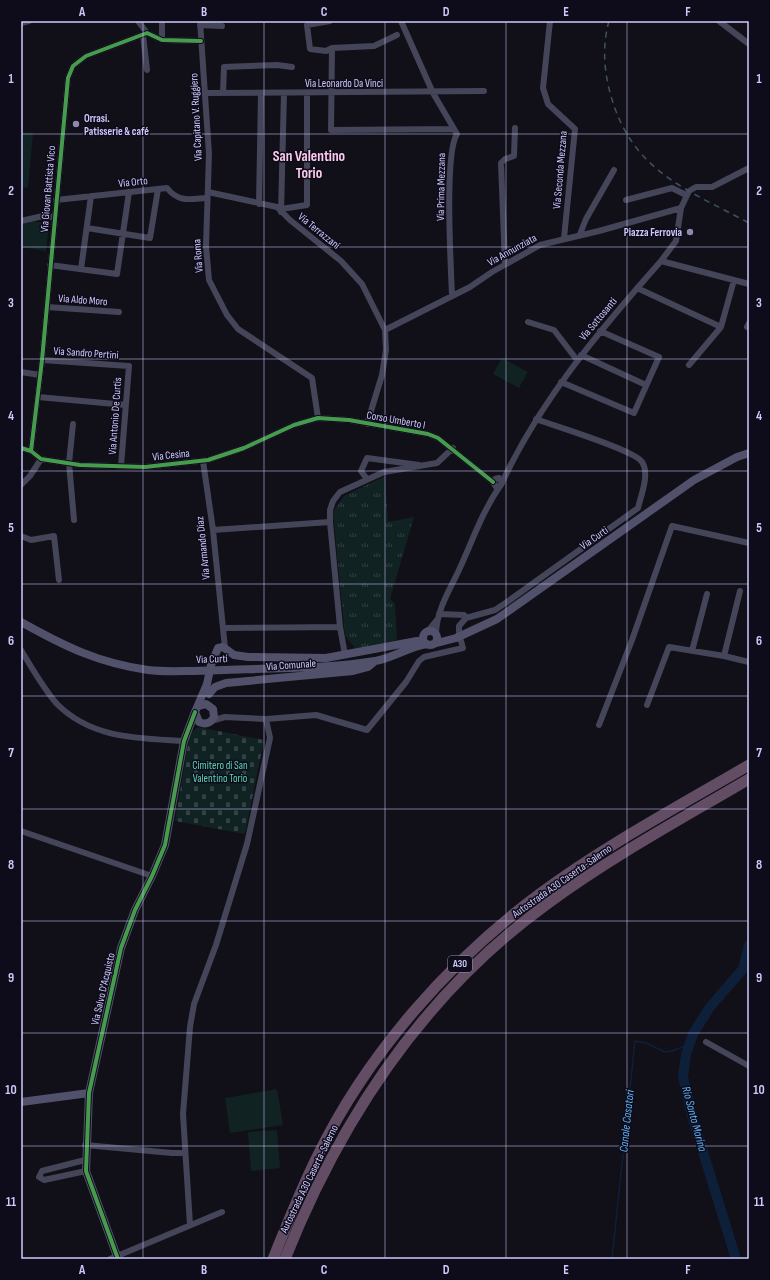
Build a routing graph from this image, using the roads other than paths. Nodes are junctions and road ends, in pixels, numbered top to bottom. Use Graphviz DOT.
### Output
graph roads {
  1 [pos="29,21"];
  2 [pos="138,21"];
  3 [pos="162,21"];
  4 [pos="330,21"];
  5 [pos="401,21"];
  6 [pos="550,21"];
  7 [pos="719,21"];
  8 [pos="21,22"];
  9 [pos="200,23"];
  10 [pos="222,26"];
  11 [pos="145,34"];
  12 [pos="397,35"];
  13 [pos="162,40"];
  14 [pos="201,41"];
  15 [pos="749,44"];
  16 [pos="332,48"];
  17 [pos="292,67"];
  18 [pos="147,70"];
  19 [pos="484,91"];
  20 [pos="205,93"];
  21 [pos="223,93"];
  22 [pos="261,93"];
  23 [pos="284,93"];
  24 [pos="307,93"];
  25 [pos="332,93"];
  26 [pos="433,93"];
  27 [pos="515,128"];
  28 [pos="454,129"];
  29 [pos="749,168"];
  30 [pos="614,170"];
  31 [pos="158,189"];
  32 [pos="128,192"];
  33 [pos="687,193"];
  34 [pos="208,195"];
  35 [pos="92,196"];
  36 [pos="56,200"];
  37 [pos="626,200"];
  38 [pos="259,204"];
  39 [pos="681,208"];
  40 [pos="281,211"];
  41 [pos="55,217"];
  42 [pos="21,221"];
  43 [pos="87,228"];
  44 [pos="123,233"];
  45 [pos="580,234"];
  46 [pos="564,238"];
  47 [pos="661,261"];
  48 [pos="505,264"];
  49 [pos="50,265"];
  50 [pos="81,269"];
  51 [pos="734,280"];
  52 [pos="749,284"];
  53 [pos="637,288"];
  54 [pos="452,296"];
  55 [pos="47,307"];
  56 [pos="119,312"];
  57 [pos="528,322"];
  58 [pos="722,327"];
  59 [pos="385,330"];
  60 [pos="600,331"];
  61 [pos="579,357"];
  62 [pos="42,360"];
  63 [pos="689,365"];
  64 [pos="129,366"];
  65 [pos="21,372"];
  66 [pos="40,375"];
  67 [pos="561,382"];
  68 [pos="646,385"];
  69 [pos="38,397"];
  70 [pos="126,405"];
  71 [pos="318,418"];
  72 [pos="536,419"];
  73 [pos="73,424"];
  74 [pos="367,424"];
  75 [pos="21,448"];
  76 [pos="453,448"];
  77 [pos="31,451"];
  78 [pos="749,453"];
  79 [pos="41,459"];
  80 [pos="203,461"];
  81 [pos="69,463"];
  82 [pos="121,466"];
  83 [pos="422,466"];
  84 [pos="367,479"];
  85 [pos="497,482"];
  86 [pos="21,485"];
  87 [pos="74,520"];
  88 [pos="330,522"];
  89 [pos="213,530"];
  90 [pos="21,536"];
  91 [pos="749,543"];
  92 [pos="59,580"];
  93 [pos="740,591"];
  94 [pos="707,594"];
  95 [pos="438,617"];
  96 [pos="466,618"];
  97 [pos="21,622"];
  98 [pos="340,627"];
  99 [pos="222,630"];
  100 [pos="458,632"];
  101 [pos="431,634"];
  102 [pos="450,640"];
  103 [pos="461,641"];
  104 [pos="414,644"];
  105 [pos="430,644"];
  106 [pos="221,648"];
  107 [pos="21,650"];
  108 [pos="692,651"];
  109 [pos="345,655"];
  110 [pos="724,656"];
  111 [pos="377,661"];
  112 [pos="749,662"];
  113 [pos="208,684"];
  114 [pos="209,694"];
  115 [pos="647,705"];
  116 [pos="197,709"];
  117 [pos="212,709"];
  118 [pos="224,717"];
  119 [pos="266,719"];
  120 [pos="211,721"];
  121 [pos="201,723"];
  122 [pos="599,725"];
  123 [pos="188,728"];
  124 [pos="184,741"];
  125 [pos="749,765"];
  126 [pos="749,779"];
  127 [pos="21,831"];
  128 [pos="152,876"];
  129 [pos="706,1042"];
  130 [pos="749,1066"];
  131 [pos="89,1093"];
  132 [pos="21,1102"];
  133 [pos="86,1145"];
  134 [pos="184,1153"];
  135 [pos="85,1160"];
  136 [pos="86,1171"];
  137 [pos="222,1212"];
  138 [pos="190,1225"];
  139 [pos="115,1258"];
  140 [pos="273,1259"];
  141 [pos="285,1259"];
  1 -- 8 [label="street"];
  2 -- 11 [label="street"];
  3 -- 13 [label="street"];
  4 -- 16 [label="street"];
  5 -- 26 [label="street"];
  6 -- 46 [label="street, Via Seconda Mezzana"];
  7 -- 15 [label="street"];
  9 -- 10 [label="street"];
  9 -- 14 [label="street, Via Capitano V. Ruggiero"];
  11 -- 13 [label="street"];
  11 -- 18 [label="street"];
  11 -- 36 [label="street, Via Giovan Battista Vico"];
  12 -- 16 [label="street"];
  13 -- 14 [label="street"];
  14 -- 20 [label="street, Via Capitano V. Ruggiero"];
  16 -- 25 [label="street"];
  17 -- 21 [label="street"];
  19 -- 26 [label="street, Via Leonardo Da Vinci"];
  20 -- 21 [label="street, Via Leonardo Da Vinci"];
  20 -- 34 [label="street, Via Capitano V. Ruggiero"];
  21 -- 22 [label="street, Via Leonardo Da Vinci"];
  22 -- 23 [label="street, Via Leonardo Da Vinci"];
  22 -- 38 [label="street"];
  23 -- 24 [label="street, Via Leonardo Da Vinci"];
  23 -- 40 [label="street"];
  24 -- 25 [label="street, Via Leonardo Da Vinci"];
  24 -- 40 [label="street"];
  25 -- 26 [label="street, Via Leonardo Da Vinci"];
  25 -- 28 [label="street"];
  26 -- 28 [label="street"];
  27 -- 48 [label="street"];
  28 -- 54 [label="street, Via Prima Mezzana"];
  29 -- 33 [label="street"];
  30 -- 45 [label="street"];
  31 -- 32 [label="street, Via Orto"];
  31 -- 34 [label="street, Via Orto"];
  31 -- 44 [label="street"];
  32 -- 35 [label="street, Via Orto"];
  32 -- 44 [label="street"];
  33 -- 37 [label="street"];
  33 -- 39 [label="street"];
  34 -- 38 [label="street, Via Terrazzani"];
  34 -- 71 [label="street, Via Roma"];
  35 -- 36 [label="street, Via Orto"];
  35 -- 43 [label="street"];
  36 -- 41 [label="street, Via Giovan Battista Vico"];
  38 -- 40 [label="street, Via Terrazzani"];
  39 -- 45 [label="street, Via Annunziata"];
  39 -- 47 [label="street"];
  40 -- 59 [label="street, Via Terrazzani"];
  41 -- 42 [label="street"];
  41 -- 49 [label="street, Via Giovan Battista Vico"];
  43 -- 44 [label="street"];
  43 -- 50 [label="street"];
  44 -- 50 [label="street"];
  45 -- 46 [label="street, Via Annunziata"];
  46 -- 48 [label="street, Via Annunziata"];
  47 -- 51 [label="street"];
  47 -- 53 [label="street, Via Sottosanti"];
  48 -- 54 [label="street, Via Annunziata"];
  49 -- 50 [label="street"];
  49 -- 55 [label="street, Via Giovan Battista Vico"];
  51 -- 52 [label="street"];
  51 -- 58 [label="street"];
  53 -- 58 [label="street"];
  53 -- 60 [label="street, Via Sottosanti"];
  54 -- 59 [label="street, Via Annunziata"];
  55 -- 56 [label="street, Via Aldo Moro"];
  55 -- 62 [label="street, Via Giovan Battista Vico"];
  57 -- 61 [label="street"];
  58 -- 63 [label="street"];
  59 -- 74 [label="street"];
  60 -- 61 [label="street, Via Sottosanti"];
  60 -- 68 [label="street"];
  61 -- 67 [label="street, Via Sottosanti"];
  61 -- 68 [label="street"];
  62 -- 64 [label="street, Via Sandro Pertini"];
  62 -- 66 [label="street, Via Giovan Battista Vico"];
  64 -- 70 [label="street, Via Antonio De Curtis"];
  65 -- 66 [label="street"];
  66 -- 69 [label="street, Via Giovan Battista Vico"];
  67 -- 68 [label="street"];
  67 -- 72 [label="street, Via Sottosanti"];
  69 -- 70 [label="street"];
  69 -- 77 [label="street, Via Giovan Battista Vico"];
  70 -- 82 [label="street, Via Antonio De Curtis"];
  71 -- 74 [label="street, Corso Umberto I"];
  71 -- 80 [label="street, Via Cesina"];
  72 -- 85 [label="street, Via Sottosanti"];
  72 -- 96 [label="street"];
  73 -- 81 [label="street"];
  74 -- 76 [label="street, Corso Umberto I"];
  75 -- 77 [label="street"];
  76 -- 83 [label="street"];
  76 -- 85 [label="street, Corso Umberto I"];
  77 -- 79 [label="street"];
  78 -- 102 [label="street, Via Curti"];
  79 -- 81 [label="street, Via Cesina"];
  79 -- 86 [label="street"];
  80 -- 82 [label="street, Via Cesina"];
  80 -- 89 [label="street, Via Armando Diaz"];
  81 -- 82 [label="street, Via Cesina"];
  81 -- 87 [label="street"];
  83 -- 84 [label="street"];
  83 -- 84 [label="street"];
  84 -- 88 [label="street"];
  85 -- 95 [label="street, Via Sottosanti"];
  88 -- 89 [label="street"];
  88 -- 98 [label="street"];
  89 -- 99 [label="street, Via Armando Diaz"];
  90 -- 92 [label="street"];
  91 -- 122 [label="street"];
  93 -- 110 [label="street"];
  94 -- 108 [label="street"];
  95 -- 96 [label="street"];
  95 -- 101 [label="street, Via Sottosanti"];
  96 -- 100 [label="street"];
  97 -- 111 [label="street, Via Curti, bridge"];
  98 -- 99 [label="street"];
  98 -- 109 [label="street"];
  99 -- 106 [label="street, Via Armando Diaz"];
  101 -- 102 [label="street"];
  101 -- 104 [label="street, Via Curti"];
  101 -- 105 [label="street"];
  101 -- 105 [label="street"];
  102 -- 105 [label="street, Via Curti"];
  103 -- 119 [label="street"];
  104 -- 105 [label="street, Via Curti"];
  104 -- 109 [label="street, Via Curti"];
  104 -- 111 [label="street, Via Curti"];
  106 -- 109 [label="street, Via Curti"];
  106 -- 113 [label="street"];
  107 -- 124 [label="street"];
  108 -- 110 [label="street"];
  108 -- 115 [label="street"];
  110 -- 112 [label="street"];
  111 -- 114 [label="street, Via Comunale"];
  113 -- 114 [label="street"];
  113 -- 116 [label="street"];
  114 -- 117 [label="street"];
  116 -- 117 [label="street"];
  116 -- 121 [label="street"];
  116 -- 123 [label="street, Via Salvo D'Acquisto"];
  117 -- 118 [label="street"];
  117 -- 120 [label="street"];
  118 -- 119 [label="street"];
  118 -- 120 [label="street"];
  119 -- 134 [label="street"];
  120 -- 121 [label="street"];
  121 -- 123 [label="street"];
  123 -- 124 [label="street, Via Salvo D'Acquisto"];
  124 -- 128 [label="street, Via Salvo D'Acquisto"];
  125 -- 140 [label="highway, Autostrada A30 Caserta-Salerno / A30"];
  126 -- 141 [label="highway, Autostrada A30 Caserta-Salerno / A30"];
  127 -- 128 [label="street"];
  128 -- 131 [label="street, Via Salvo D'Acquisto"];
  129 -- 130 [label="street"];
  131 -- 132 [label="street"];
  131 -- 133 [label="street, Via Salvo D'Acquisto"];
  133 -- 134 [label="street"];
  133 -- 135 [label="street, Via Salvo D'Acquisto"];
  134 -- 138 [label="street"];
  135 -- 136 [label="street, Via Salvo D'Acquisto"];
  135 -- 136 [label="street"];
  136 -- 139 [label="street, Via Salvo D'Acquisto"];
  137 -- 138 [label="street"];
  138 -- 139 [label="street"];
}
